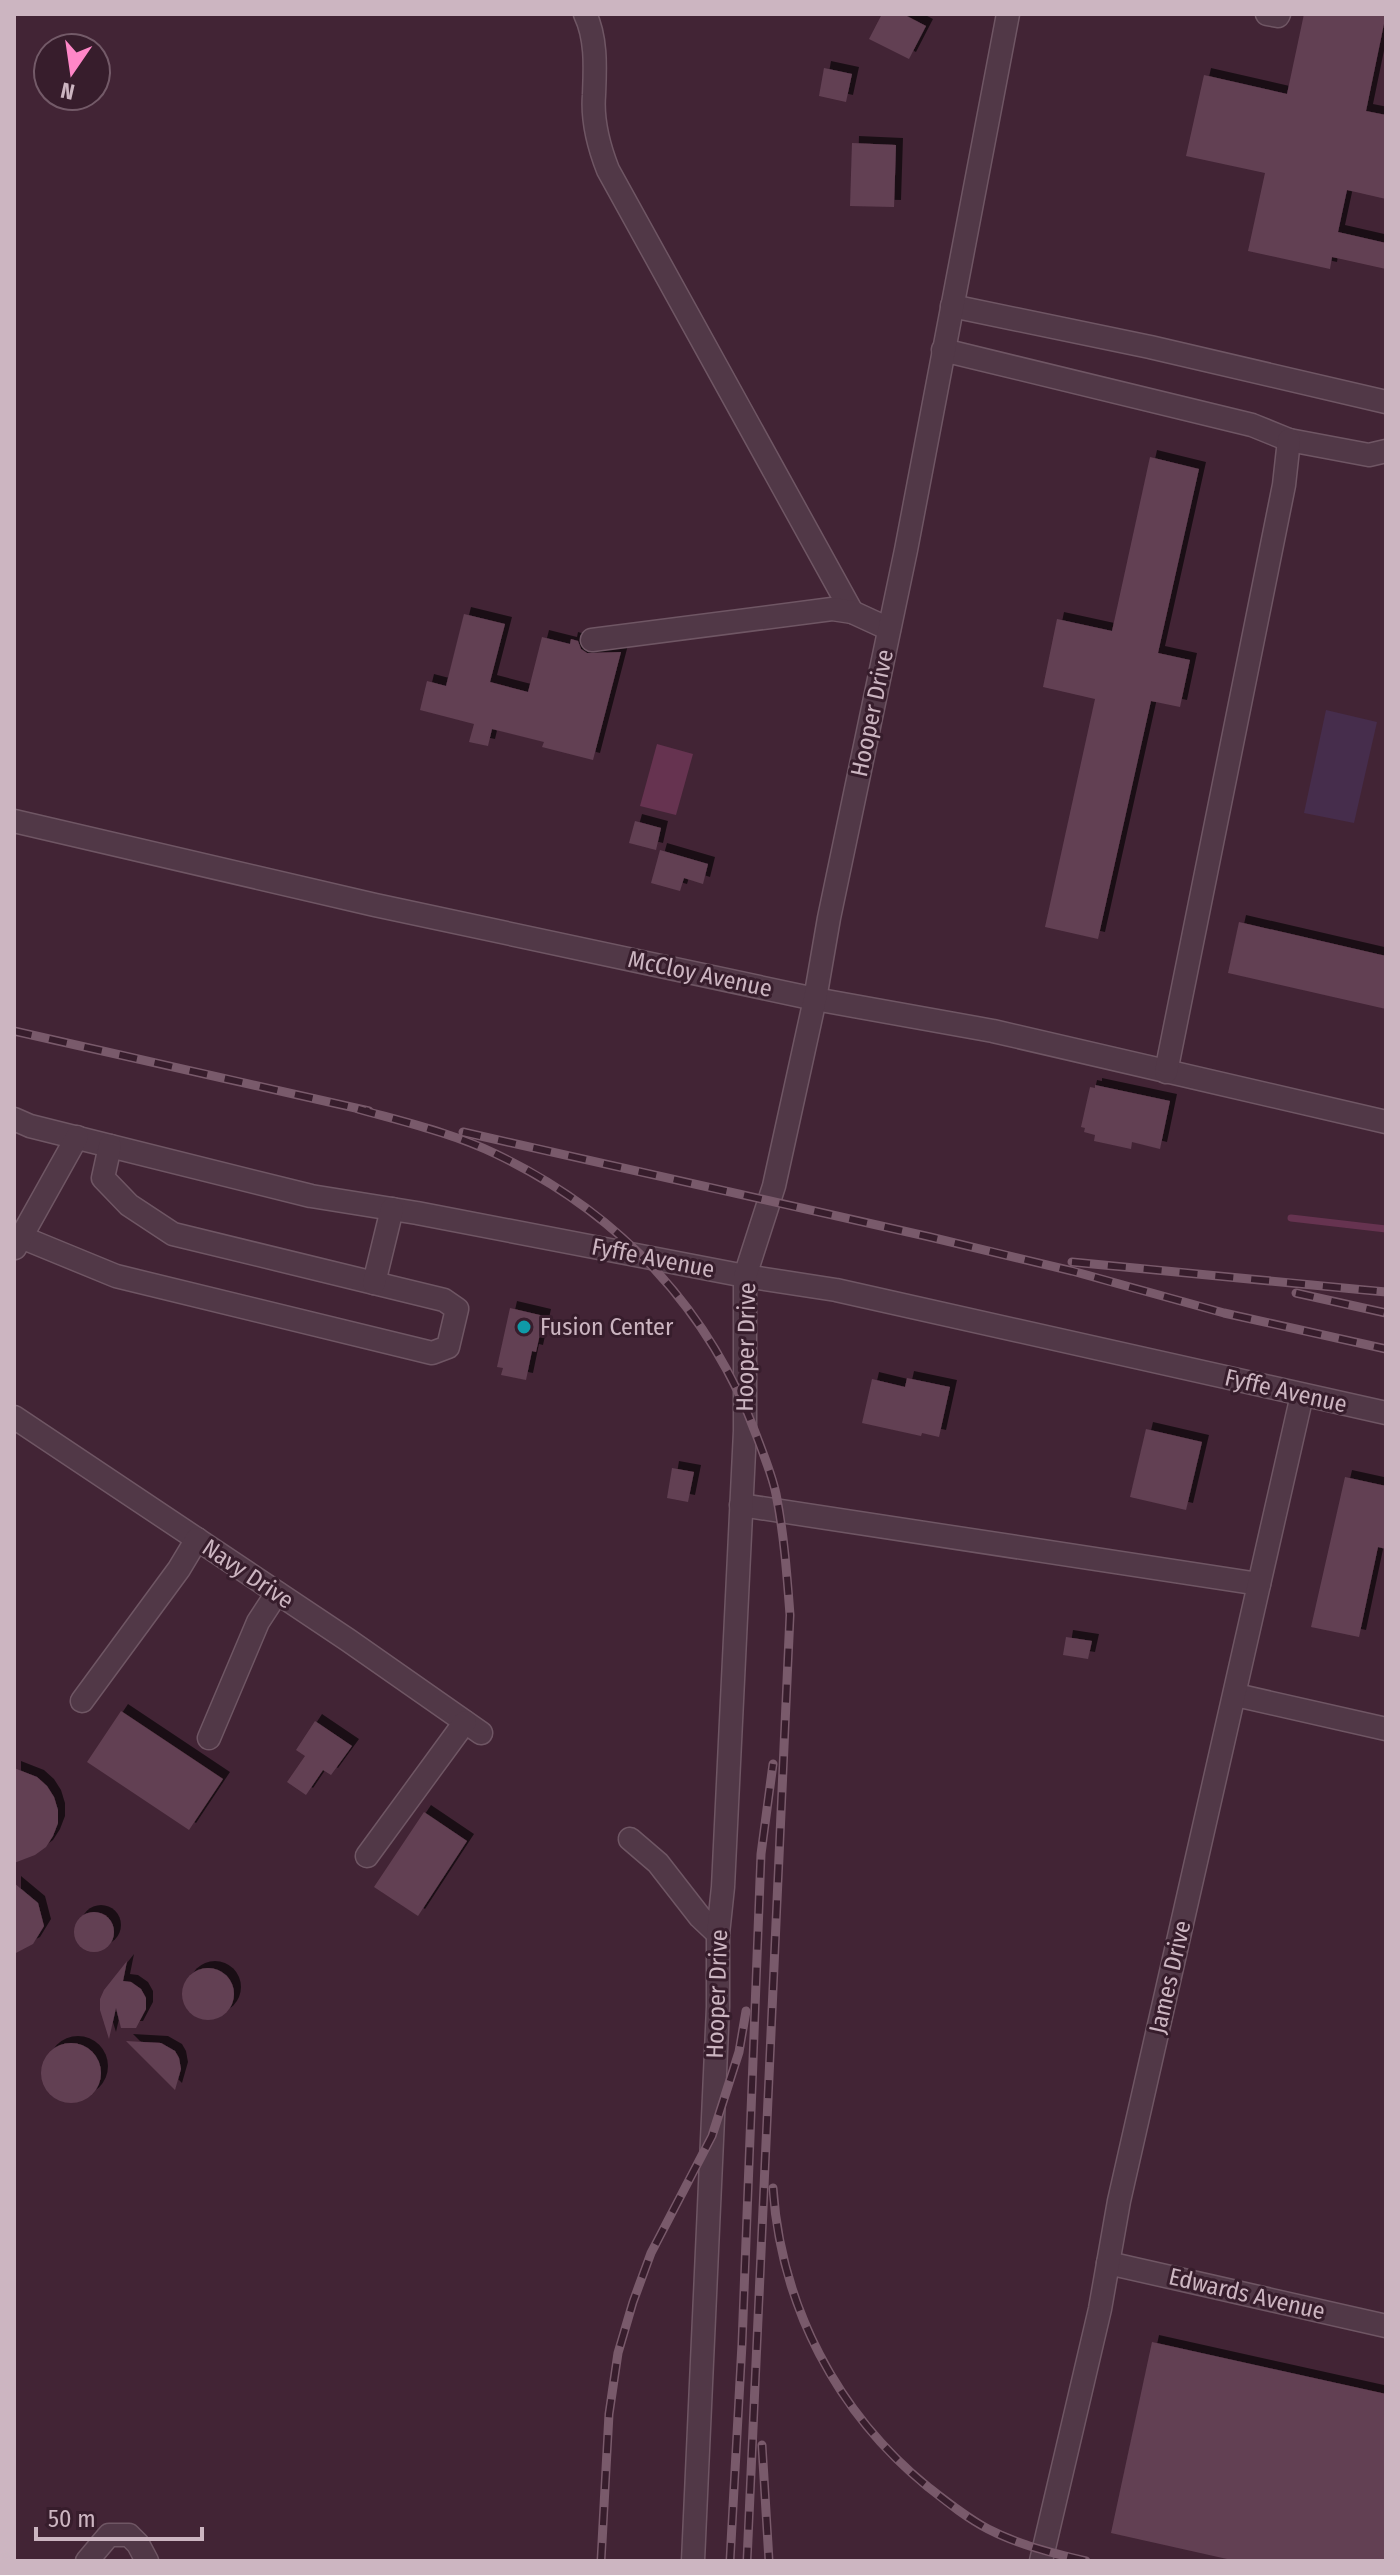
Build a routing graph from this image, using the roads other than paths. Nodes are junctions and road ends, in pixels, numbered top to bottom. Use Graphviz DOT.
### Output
graph roads {
  1 [pos="585,14"];
  2 [pos="1008,14"];
  3 [pos="1267,14"];
  4 [pos="1279,14"];
  5 [pos="952,306"];
  6 [pos="943,350"];
  7 [pos="1386,402"];
  8 [pos="1289,440"];
  9 [pos="1386,451"];
  10 [pos="852,612"];
  11 [pos="889,629"];
  12 [pos="592,640"];
  13 [pos="14,821"];
  14 [pos="815,999"];
  15 [pos="1166,1072"];
  16 [pos="14,1119"];
  17 [pos="1386,1122"];
  18 [pos="77,1137"];
  19 [pos="110,1146"];
  20 [pos="392,1209"];
  21 [pos="17,1243"];
  22 [pos="745,1276"];
  23 [pos="374,1283"];
  24 [pos="1302,1395"];
  25 [pos="1386,1413"];
  26 [pos="14,1417"];
  27 [pos="741,1505"];
  28 [pos="197,1539"];
  29 [pos="1259,1584"];
  30 [pos="277,1593"];
  31 [pos="1236,1695"];
  32 [pos="82,1701"];
  33 [pos="1386,1729"];
  34 [pos="209,1738"];
  35 [pos="630,1839"];
  36 [pos="367,1856"];
  37 [pos="718,1934"];
  38 [pos="1108,2263"];
  39 [pos="1386,2326"];
  40 [pos="87,2561"];
  41 [pos="147,2561"];
  42 [pos="693,2561"];
  43 [pos="1041,2561"];
  1 -- 10 [label="street"];
  2 -- 5 [label="street, Hooper Drive"];
  3 -- 4 [label="street"];
  5 -- 6 [label="street, Hooper Drive"];
  5 -- 7 [label="street"];
  6 -- 8 [label="street"];
  6 -- 11 [label="street, Hooper Drive"];
  8 -- 9 [label="street"];
  8 -- 15 [label="street"];
  10 -- 11 [label="street"];
  10 -- 12 [label="street"];
  11 -- 14 [label="street, Hooper Drive"];
  13 -- 14 [label="street, McCloy Avenue"];
  14 -- 15 [label="street, McCloy Avenue"];
  14 -- 22 [label="street, Hooper Drive"];
  15 -- 17 [label="street, McCloy Avenue"];
  16 -- 18 [label="street, Fyffe Avenue"];
  18 -- 19 [label="street, Fyffe Avenue"];
  18 -- 21 [label="street"];
  19 -- 20 [label="street, Fyffe Avenue"];
  19 -- 23 [label="street"];
  20 -- 22 [label="street, Fyffe Avenue"];
  20 -- 23 [label="street"];
  21 -- 23 [label="street"];
  22 -- 24 [label="street, Fyffe Avenue"];
  22 -- 27 [label="street, Hooper Drive"];
  24 -- 25 [label="street, Fyffe Avenue"];
  24 -- 29 [label="street, James Drive"];
  26 -- 28 [label="street, Navy Drive"];
  27 -- 29 [label="street"];
  27 -- 37 [label="street, Hooper Drive"];
  28 -- 30 [label="street, Navy Drive"];
  28 -- 32 [label="street"];
  29 -- 31 [label="street, James Drive"];
  30 -- 34 [label="street"];
  30 -- 36 [label="street, Navy Drive"];
  31 -- 33 [label="street"];
  31 -- 38 [label="street, James Drive"];
  35 -- 37 [label="street"];
  37 -- 42 [label="street, Hooper Drive"];
  38 -- 39 [label="street, Edwards Avenue"];
  38 -- 43 [label="street, James Drive"];
  40 -- 41 [label="street"];
}
